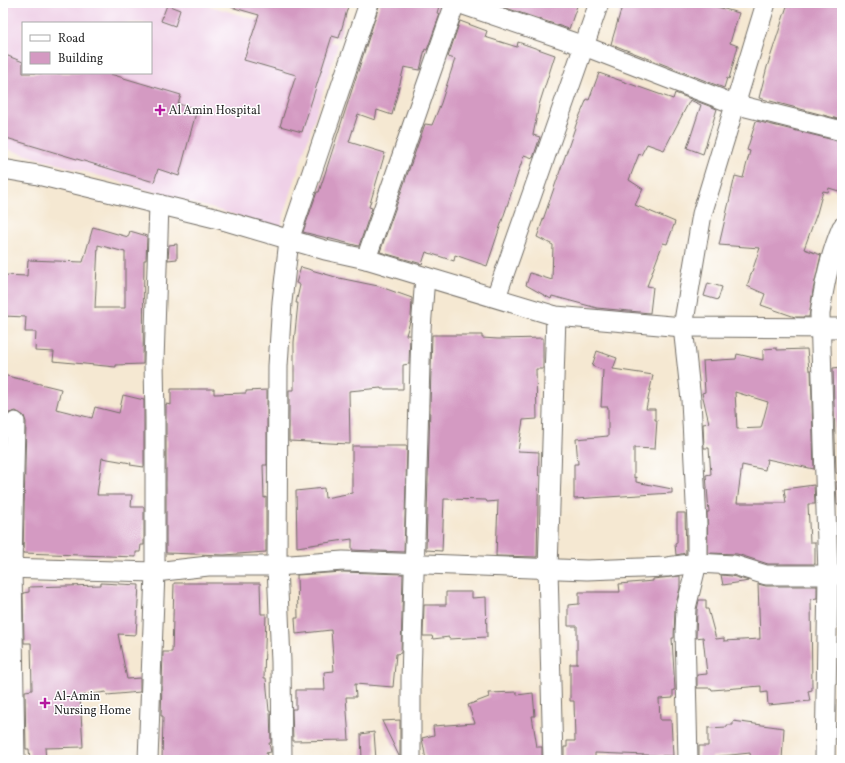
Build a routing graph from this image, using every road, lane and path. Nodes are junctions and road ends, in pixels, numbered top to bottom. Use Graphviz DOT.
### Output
graph roads {
  1 [pos="369,3"];
  2 [pos="457,3"];
  3 [pos="598,3"];
  4 [pos="766,3"];
  5 [pos="584,46"];
  6 [pos="734,104"];
  7 [pos="842,131"];
  8 [pos="3,169"];
  9 [pos="159,204"];
  10 [pos="842,227"];
  11 [pos="289,240"];
  12 [pos="366,259"];
  13 [pos="425,278"];
  14 [pos="496,298"];
  15 [pos="556,316"];
  16 [pos="683,327"];
  17 [pos="820,328"];
  18 [pos="842,328"];
  19 [pos="15,422"];
  20 [pos="697,563"];
  21 [pos="414,564"];
  22 [pos="277,566"];
  23 [pos="7,567"];
  24 [pos="548,569"];
  25 [pos="155,572"];
  26 [pos="835,575"];
  27 [pos="15,760"];
  28 [pos="148,760"];
  29 [pos="282,760"];
  30 [pos="412,760"];
  31 [pos="553,760"];
  32 [pos="688,760"];
  33 [pos="826,760"];
  1 -- 11 [label="street"];
  2 -- 5 [label="street"];
  2 -- 12 [label="street"];
  3 -- 5 [label="street"];
  4 -- 6 [label="street"];
  5 -- 6 [label="street"];
  5 -- 14 [label="street"];
  6 -- 7 [label="street"];
  6 -- 16 [label="street"];
  8 -- 9 [label="street"];
  9 -- 11 [label="street"];
  9 -- 25 [label="street"];
  10 -- 17 [label="street"];
  11 -- 12 [label="street"];
  11 -- 22 [label="street"];
  12 -- 13 [label="street"];
  13 -- 14 [label="street"];
  13 -- 21 [label="street"];
  14 -- 15 [label="street"];
  15 -- 16 [label="street"];
  15 -- 24 [label="street"];
  16 -- 17 [label="street"];
  16 -- 20 [label="street"];
  17 -- 18 [label="street"];
  17 -- 26 [label="street"];
  19 -- 23 [label="street"];
  20 -- 24 [label="street"];
  20 -- 26 [label="street"];
  20 -- 32 [label="street"];
  21 -- 22 [label="street"];
  21 -- 24 [label="street"];
  21 -- 30 [label="street"];
  22 -- 25 [label="street"];
  22 -- 29 [label="street"];
  23 -- 25 [label="street"];
  23 -- 27 [label="street"];
  24 -- 31 [label="street"];
  25 -- 28 [label="street"];
  26 -- 33 [label="street"];
}
